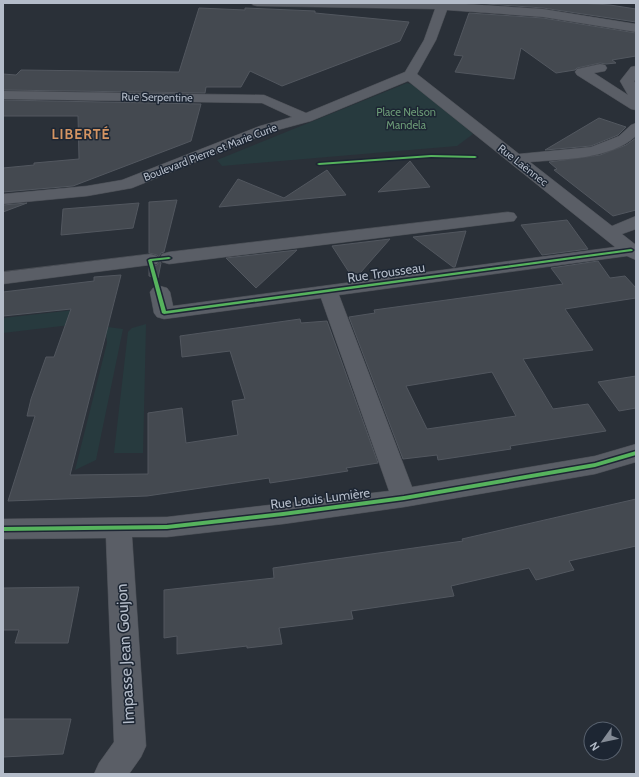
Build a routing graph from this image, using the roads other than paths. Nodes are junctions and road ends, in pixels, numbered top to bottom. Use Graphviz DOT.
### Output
graph roads {
  1 [pos="257,3"];
  2 [pos="442,5"];
  3 [pos="636,28"];
  4 [pos="600,68"];
  5 [pos="635,74"];
  6 [pos="410,75"];
  7 [pos="3,94"];
  8 [pos="636,96"];
  9 [pos="636,106"];
  10 [pos="306,118"];
  11 [pos="636,128"];
  12 [pos="516,159"];
  13 [pos="3,199"];
  14 [pos="508,217"];
  15 [pos="636,221"];
  16 [pos="609,233"];
  17 [pos="633,252"];
  18 [pos="169,258"];
  19 [pos="150,260"];
  20 [pos="3,278"];
  21 [pos="328,291"];
  22 [pos="160,292"];
  23 [pos="636,453"];
  24 [pos="404,498"];
  25 [pos="118,527"];
  26 [pos="3,529"];
  27 [pos="110,774"];
  1 -- 2 [label="street"];
  2 -- 3 [label="street"];
  2 -- 6 [label="street"];
  4 -- 9 [label="street"];
  5 -- 8 [label="street"];
  6 -- 10 [label="street, Boulevard Pierre et Marie Curie"];
  6 -- 12 [label="street, Rue Laënnec"];
  7 -- 10 [label="street, Rue Serpentine"];
  10 -- 13 [label="street, Boulevard Pierre et Marie Curie"];
  11 -- 12 [label="street"];
  12 -- 16 [label="street, Rue Laënnec"];
  14 -- 18 [label="street"];
  15 -- 16 [label="street"];
  16 -- 17 [label="street, Rue Laënnec"];
  17 -- 21 [label="street, Rue Trousseau"];
  19 -- 20 [label="street"];
  21 -- 22 [label="street, Rue Trousseau"];
  21 -- 24 [label="street"];
  23 -- 24 [label="street, Rue Louis Lumière"];
  24 -- 25 [label="street, Rue Louis Lumière"];
  25 -- 26 [label="street, Rue Louis Lumière"];
  25 -- 27 [label="street, Impasse Jean Goujon"];
}
